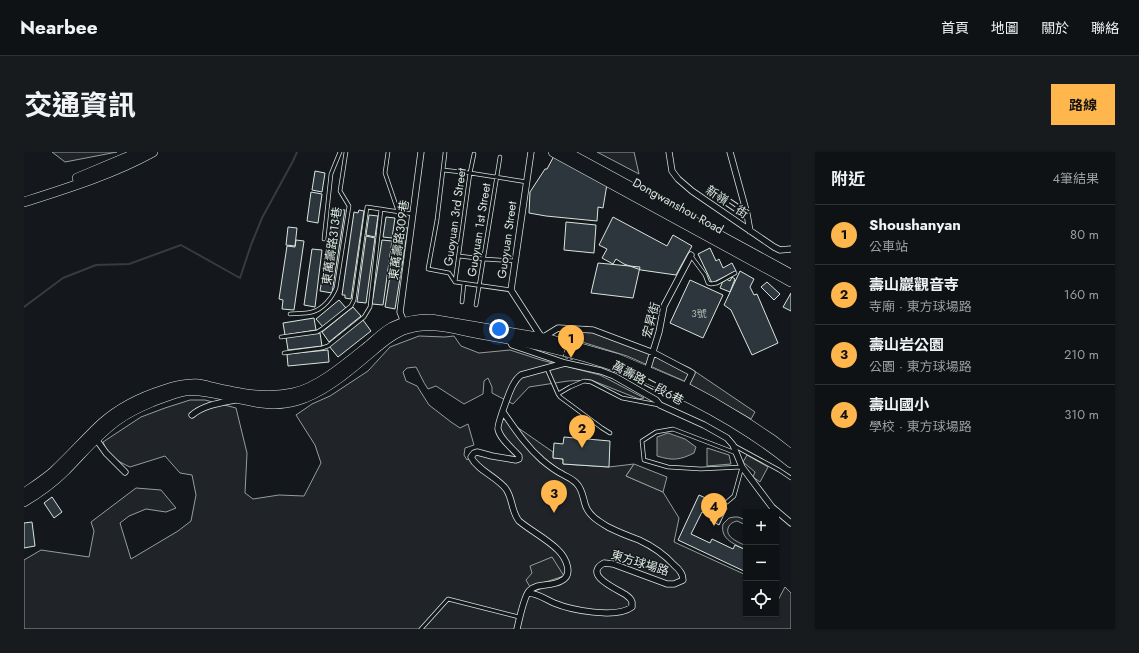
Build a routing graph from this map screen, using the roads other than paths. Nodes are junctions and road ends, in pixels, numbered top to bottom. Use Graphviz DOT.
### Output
graph roads {
  1 [pos="138,152"];
  2 [pos="153,152"];
  3 [pos="340,152"];
  4 [pos="346,152"];
  5 [pos="388,152"];
  6 [pos="421,152"];
  7 [pos="531,152"];
  8 [pos="553,152"];
  9 [pos="567,152"];
  10 [pos="669,152"];
  11 [pos="730,152"];
  12 [pos="445,153"];
  13 [pos="128,154"];
  14 [pos="474,154"];
  15 [pos="500,157"];
  16 [pos="443,170"];
  17 [pos="470,173"];
  18 [pos="497,177"];
  19 [pos="527,182"];
  20 [pos="24,196"];
  21 [pos="24,202"];
  22 [pos="381,209"];
  23 [pos="398,211"];
  24 [pos="414,214"];
  25 [pos="750,231"];
  26 [pos="324,238"];
  27 [pos="791,249"];
  28 [pos="691,255"];
  29 [pos="459,256"];
  30 [pos="484,259"];
  31 [pos="515,261"];
  32 [pos="735,273"];
  33 [pos="791,274"];
  34 [pos="455,282"];
  35 [pos="791,282"];
  36 [pos="464,283"];
  37 [pos="480,286"];
  38 [pos="511,290"];
  39 [pos="462,302"];
  40 [pos="476,305"];
  41 [pos="290,314"];
  42 [pos="405,326"];
  43 [pos="509,336"];
  44 [pos="281,337"];
  45 [pos="542,342"];
  46 [pos="654,352"];
  47 [pos="284,353"];
  48 [pos="565,363"];
  49 [pos="547,369"];
  50 [pos="647,371"];
  51 [pos="685,387"];
  52 [pos="558,394"];
  53 [pos="237,396"];
  54 [pos="660,405"];
  55 [pos="503,412"];
  56 [pos="192,415"];
  57 [pos="610,433"];
  58 [pos="96,439"];
  59 [pos="733,445"];
  60 [pos="737,454"];
  61 [pos="791,454"];
  62 [pos="791,463"];
  63 [pos="742,467"];
  64 [pos="124,472"];
  65 [pos="791,478"];
  66 [pos="24,492"];
  67 [pos="24,502"];
  68 [pos="727,502"];
  69 [pos="791,523"];
  70 [pos="528,593"];
  71 [pos="520,617"];
  72 [pos="421,629"];
  73 [pos="517,629"];
  1 -- 13 [label="main road"];
  2 -- 21 [label="main road"];
  3 -- 26 [label="lane"];
  4 -- 41 [label="lane, 東萬壽路313巷"];
  5 -- 23 [label="lane"];
  6 -- 24 [label="street, 東萬壽路309巷"];
  7 -- 19 [label="street, Guoyuan Street"];
  8 -- 35 [label="main road, Dongwanshou Road"];
  9 -- 33 [label="main road, Dongwanshou Road"];
  10 -- 25 [label="street, 新嶺三街"];
  11 -- 25 [label="street"];
  12 -- 16 [label="lane"];
  13 -- 20 [label="main road"];
  14 -- 17 [label="lane, Guoyuan 3rd Street"];
  15 -- 18 [label="lane, Guoyuan 1st Street"];
  16 -- 17 [label="lane"];
  16 -- 34 [label="lane"];
  17 -- 18 [label="lane"];
  17 -- 29 [label="lane, Guoyuan 3rd Street"];
  18 -- 19 [label="lane"];
  18 -- 30 [label="lane, Guoyuan 1st Street"];
  19 -- 31 [label="street, Guoyuan Street"];
  22 -- 23 [label="lane"];
  22 -- 44 [label="lane"];
  22 -- 47 [label="lane"];
  23 -- 24 [label="lane"];
  24 -- 42 [label="street, 東萬壽路309巷"];
  25 -- 27 [label="street, 新嶺三街"];
  28 -- 32 [label="lane"];
  28 -- 46 [label="street, 宏昇街"];
  29 -- 30 [label="lane"];
  29 -- 34 [label="lane, Guoyuan 3rd Street"];
  30 -- 31 [label="lane"];
  30 -- 37 [label="lane, Guoyuan 1st Street"];
  31 -- 38 [label="street, Guoyuan Street"];
  34 -- 36 [label="lane"];
  36 -- 37 [label="lane"];
  36 -- 39 [label="lane"];
  37 -- 38 [label="lane"];
  37 -- 40 [label="lane, Guoyuan 1st Street"];
  38 -- 45 [label="street, Guoyuan Street"];
  42 -- 43 [label="main road"];
  42 -- 53 [label="main road"];
  43 -- 45 [label="main road"];
  43 -- 48 [label="street"];
  45 -- 46 [label="street"];
  45 -- 50 [label="main road"];
  45 -- 62 [label="main road"];
  46 -- 50 [label="street, 宏昇街"];
  46 -- 51 [label="street"];
  48 -- 49 [label="street"];
  48 -- 54 [label="street, 萬壽路二段6巷"];
  49 -- 52 [label="lane"];
  49 -- 55 [label="street"];
  50 -- 51 [label="main road"];
  51 -- 61 [label="main road"];
  52 -- 54 [label="lane"];
  52 -- 57 [label="lane"];
  53 -- 56 [label="street"];
  53 -- 58 [label="main road"];
  53 -- 66 [label="main road"];
  54 -- 59 [label="street, 萬壽路二段6巷"];
  55 -- 70 [label="street"];
  55 -- 70 [label="street, 東方球場路"];
  58 -- 64 [label="street"];
  58 -- 67 [label="main road"];
  59 -- 60 [label="street, 萬壽路二段6巷"];
  59 -- 65 [label="lane"];
  60 -- 63 [label="street, 萬壽路二段6巷"];
  60 -- 63 [label="lane"];
  63 -- 68 [label="lane"];
  63 -- 69 [label="street, 萬壽路二段6巷"];
  70 -- 71 [label="street"];
  71 -- 72 [label="lane"];
  71 -- 73 [label="street"];
}
